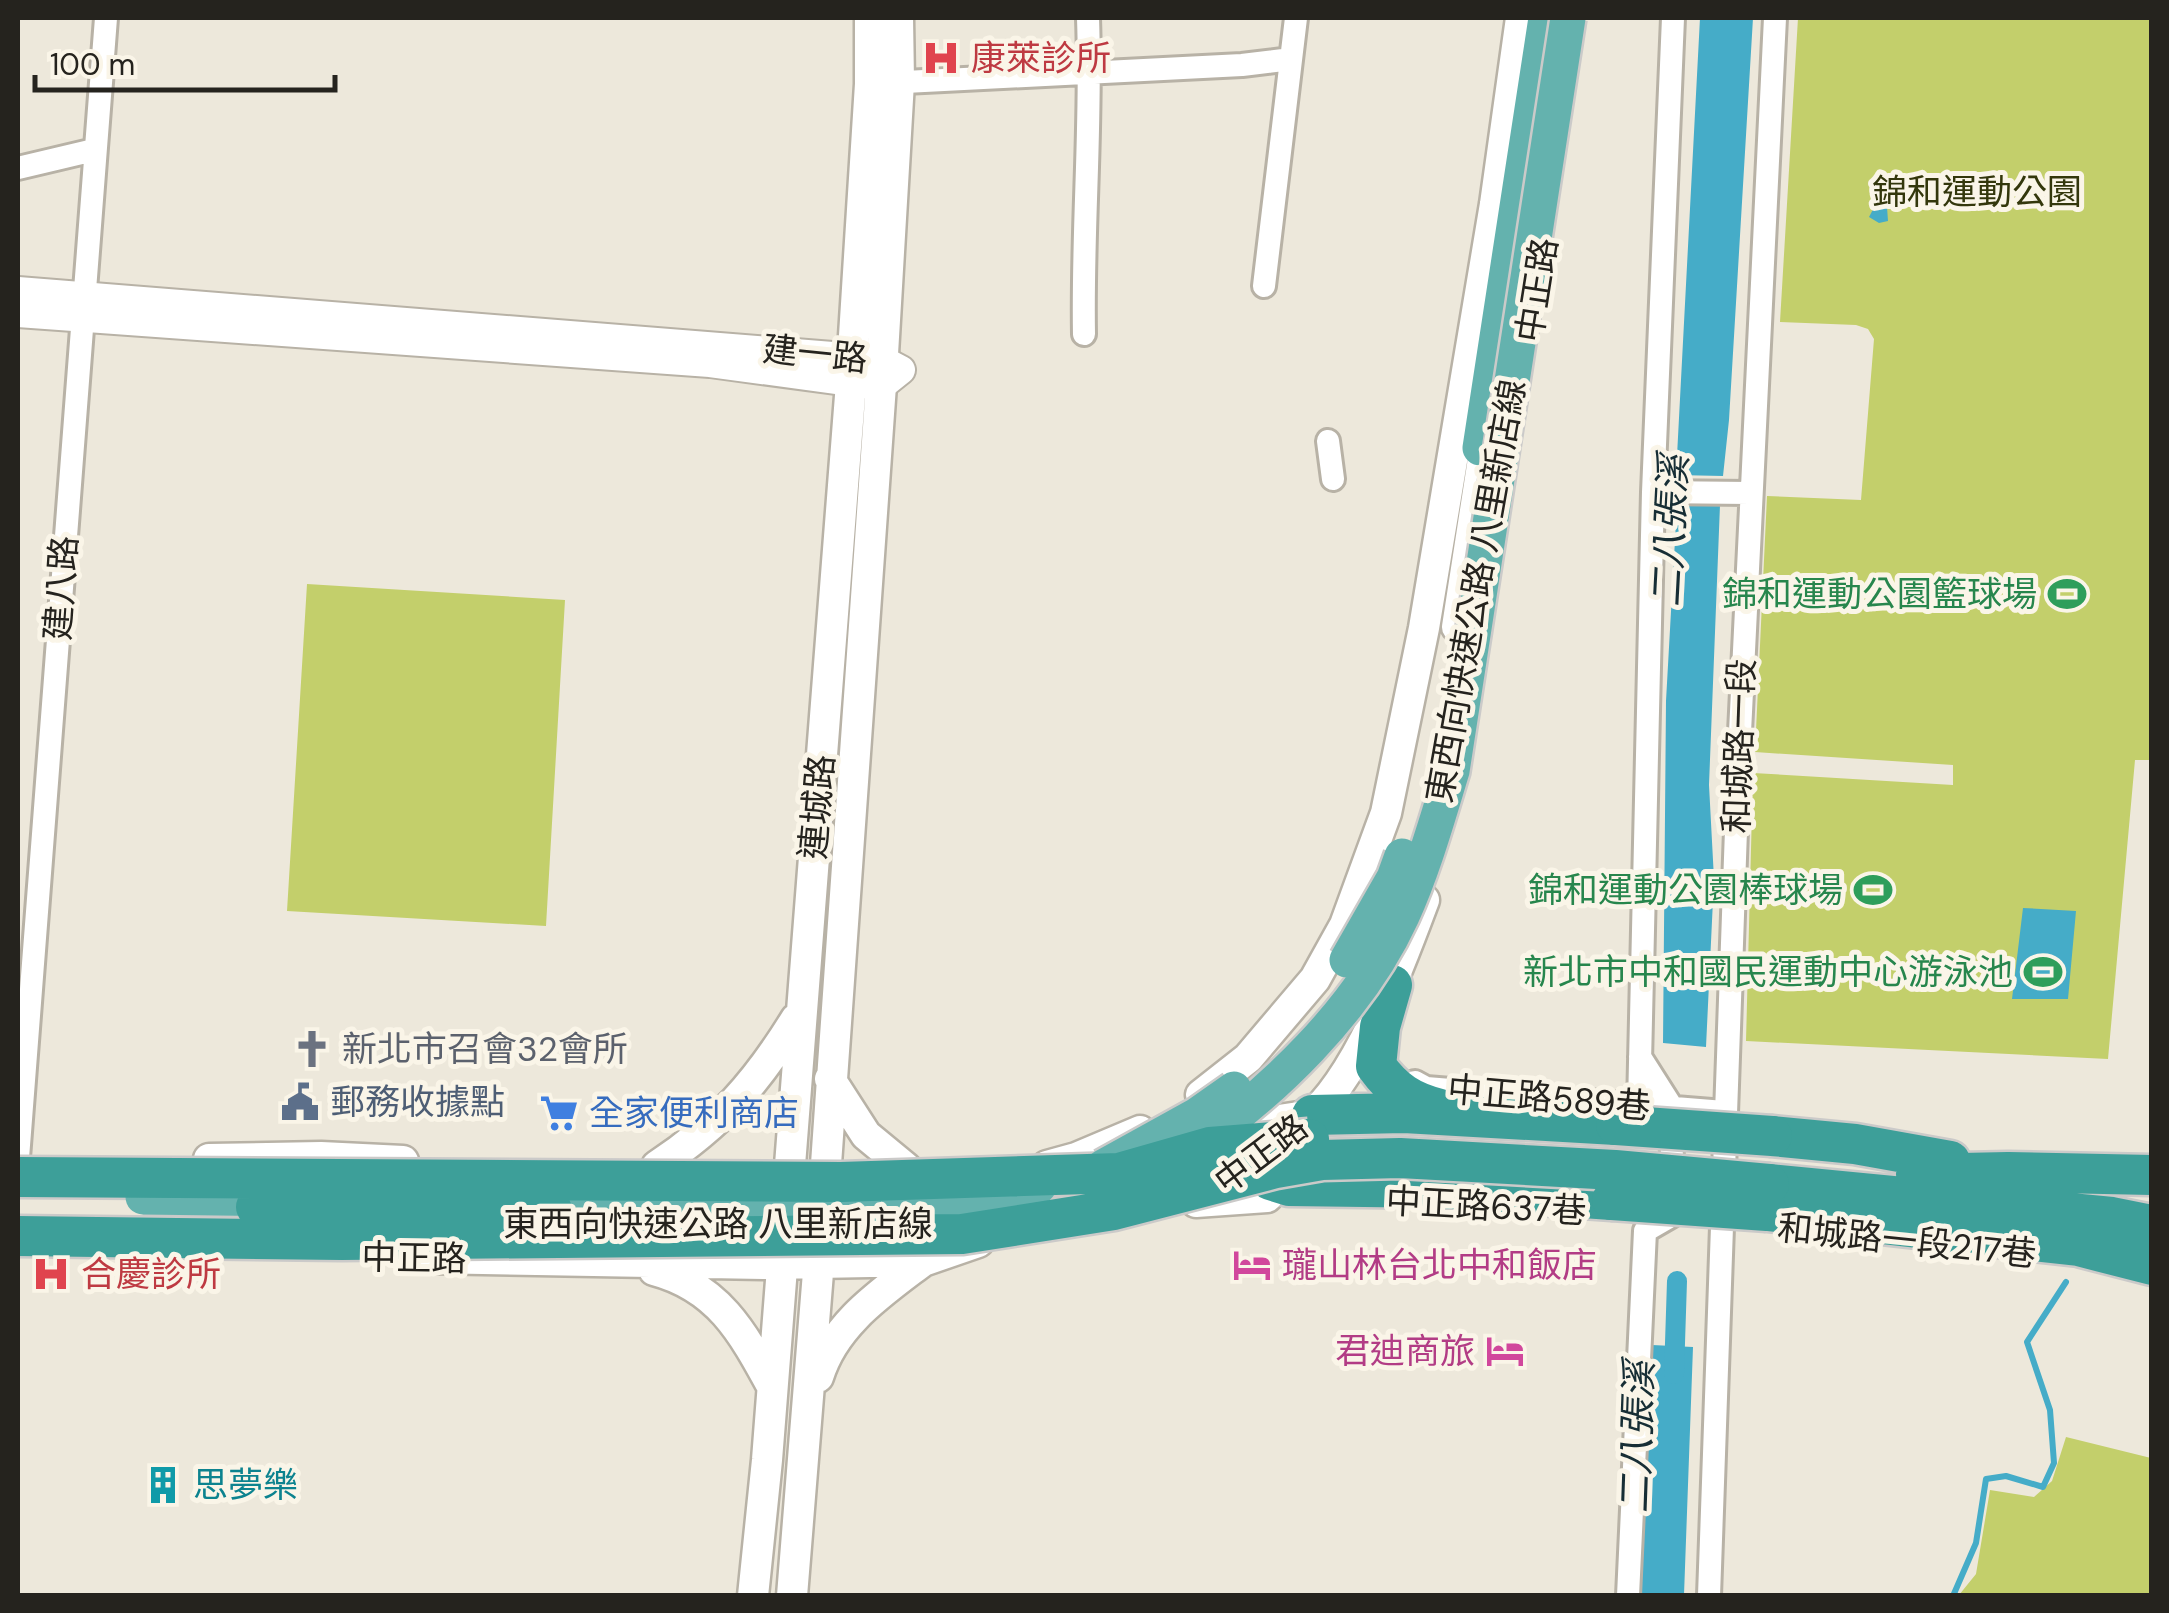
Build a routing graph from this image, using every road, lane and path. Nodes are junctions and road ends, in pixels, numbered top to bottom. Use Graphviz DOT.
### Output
graph roads {
  1 [pos="106,18"];
  2 [pos="870,18"];
  3 [pos="898,18"];
  4 [pos="1088,18"];
  5 [pos="1296,18"];
  6 [pos="1521,18"];
  7 [pos="1546,18"];
  8 [pos="1554,18"];
  9 [pos="1568,18"];
  10 [pos="1581,18"];
  11 [pos="1673,18"];
  12 [pos="1775,18"];
  13 [pos="1291,59"];
  14 [pos="1090,74"];
  15 [pos="885,83"];
  16 [pos="94,150"];
  17 [pos="18,168"];
  18 [pos="1524,204"];
  19 [pos="1535,265"];
  20 [pos="1264,286"];
  21 [pos="18,290"];
  22 [pos="83,305"];
  23 [pos="18,313"];
  24 [pos="1084,334"];
  25 [pos="867,372"];
  26 [pos="1328,441"];
  27 [pos="1333,479"];
  28 [pos="1654,492"];
  29 [pos="1750,494"];
  30 [pos="1382,925"];
  31 [pos="1315,979"];
  32 [pos="1386,996"];
  33 [pos="800,1012"];
  34 [pos="1640,1056"];
  35 [pos="1277,1062"];
  36 [pos="830,1079"];
  37 [pos="1639,1106"];
  38 [pos="1673,1109"];
  39 [pos="1724,1112"];
  40 [pos="1312,1115"];
  41 [pos="1463,1116"];
  42 [pos="18,1160"];
  43 [pos="656,1166"];
  44 [pos="906,1168"];
  45 [pos="1265,1171"];
  46 [pos="2008,1172"];
  47 [pos="1121,1173"];
  48 [pos="992,1175"];
  49 [pos="2152,1175"];
  50 [pos="18,1177"];
  51 [pos="788,1181"];
  52 [pos="825,1181"];
  53 [pos="18,1199"];
  54 [pos="1671,1216"];
  55 [pos="18,1218"];
  56 [pos="1723,1220"];
  57 [pos="2152,1226"];
  58 [pos="18,1236"];
  59 [pos="782,1249"];
  60 [pos="820,1249"];
  61 [pos="18,1251"];
  62 [pos="617,1260"];
  63 [pos="923,1261"];
  64 [pos="2089,1264"];
  65 [pos="2152,1265"];
  66 [pos="772,1386"];
  67 [pos="807,1414"];
  68 [pos="753,1596"];
  69 [pos="792,1596"];
  70 [pos="1628,1596"];
  71 [pos="1709,1596"];
  1 -- 16 [label="street, 建八路"];
  2 -- 15 [label="main road, 連城路"];
  3 -- 15 [label="main road, 連城路"];
  4 -- 14 [label="street"];
  5 -- 13 [label="street"];
  6 -- 31 [label="main road, 中正路"];
  7 -- 53 [label="highway, 東西向快速公路 八里新店線, bridge"];
  8 -- 18 [label="main road, 中正路"];
  9 -- 19 [label="highway, 東西向快速公路 八里新店線, bridge"];
  10 -- 19 [label="highway, bridge"];
  11 -- 28 [label="street"];
  12 -- 29 [label="street, 和城路一段"];
  13 -- 14 [label="street"];
  13 -- 20 [label="street"];
  14 -- 15 [label="street"];
  14 -- 24 [label="street"];
  15 -- 25 [label="main road, 連城路"];
  16 -- 17 [label="street"];
  16 -- 22 [label="street, 建八路"];
  18 -- 19 [label="main road"];
  18 -- 30 [label="main road, 中正路"];
  19 -- 32 [label="main road, 中正路"];
  19 -- 55 [label="highway, 東西向快速公路 八里新店線, bridge"];
  21 -- 22 [label="street, 建一路"];
  22 -- 23 [label="street, 建一路"];
  22 -- 25 [label="street, 建一路"];
  22 -- 42 [label="street, 建八路"];
  25 -- 33 [label="main road, 連城路"];
  25 -- 36 [label="main road, 連城路"];
  26 -- 27 [label="street"];
  28 -- 29 [label="street"];
  28 -- 34 [label="street"];
  29 -- 39 [label="street, 和城路一段"];
  30 -- 32 [label="main road"];
  30 -- 35 [label="main road, 中正路"];
  31 -- 35 [label="main road"];
  31 -- 47 [label="main road, 中正路"];
  32 -- 37 [label="street, 中正路589巷"];
  32 -- 40 [label="main road, 中正路"];
  32 -- 41 [label="highway"];
  33 -- 43 [label="main road"];
  33 -- 51 [label="main road, 連城路"];
  34 -- 37 [label="street"];
  34 -- 38 [label="street"];
  35 -- 45 [label="main road, 中正路"];
  36 -- 44 [label="main road"];
  36 -- 52 [label="main road, 連城路"];
  37 -- 38 [label="street, 中正路589巷"];
  38 -- 39 [label="street, 中正路589巷"];
  38 -- 54 [label="street"];
  39 -- 56 [label="street, 和城路一段"];
  40 -- 41 [label="highway"];
  40 -- 45 [label="main road, 中正路"];
  41 -- 46 [label="highway, bridge"];
  42 -- 43 [label="main road, 中正路"];
  43 -- 51 [label="main road, 中正路"];
  44 -- 48 [label="main road, 中正路"];
  44 -- 52 [label="main road, 中正路"];
  45 -- 47 [label="main road"];
  45 -- 54 [label="street, 中正路637巷"];
  45 -- 63 [label="main road, 中正路"];
  45 -- 65 [label="highway, bridge"];
  46 -- 47 [label="highway, bridge"];
  46 -- 49 [label="highway"];
  47 -- 48 [label="main road, 中正路"];
  47 -- 50 [label="highway, bridge"];
  47 -- 53 [label="highway, bridge"];
  47 -- 57 [label="highway, bridge"];
  47 -- 58 [label="highway, bridge"];
  48 -- 52 [label="main road"];
  51 -- 52 [label="main road, 中正路"];
  51 -- 59 [label="main road, 連城路"];
  52 -- 60 [label="main road, 連城路"];
  54 -- 56 [label="street, 中正路637巷"];
  54 -- 70 [label="street"];
  56 -- 64 [label="street, 和城路一段217巷"];
  56 -- 71 [label="street, 和城路一段"];
  59 -- 60 [label="main road, 中正路"];
  59 -- 62 [label="main road, 中正路"];
  59 -- 66 [label="main road, 連城路"];
  60 -- 63 [label="main road, 中正路"];
  60 -- 67 [label="main road, 連城路"];
  61 -- 62 [label="main road, 中正路"];
  62 -- 66 [label="main road"];
  63 -- 67 [label="main road"];
  66 -- 68 [label="main road, 連城路"];
  67 -- 69 [label="main road, 連城路"];
}
